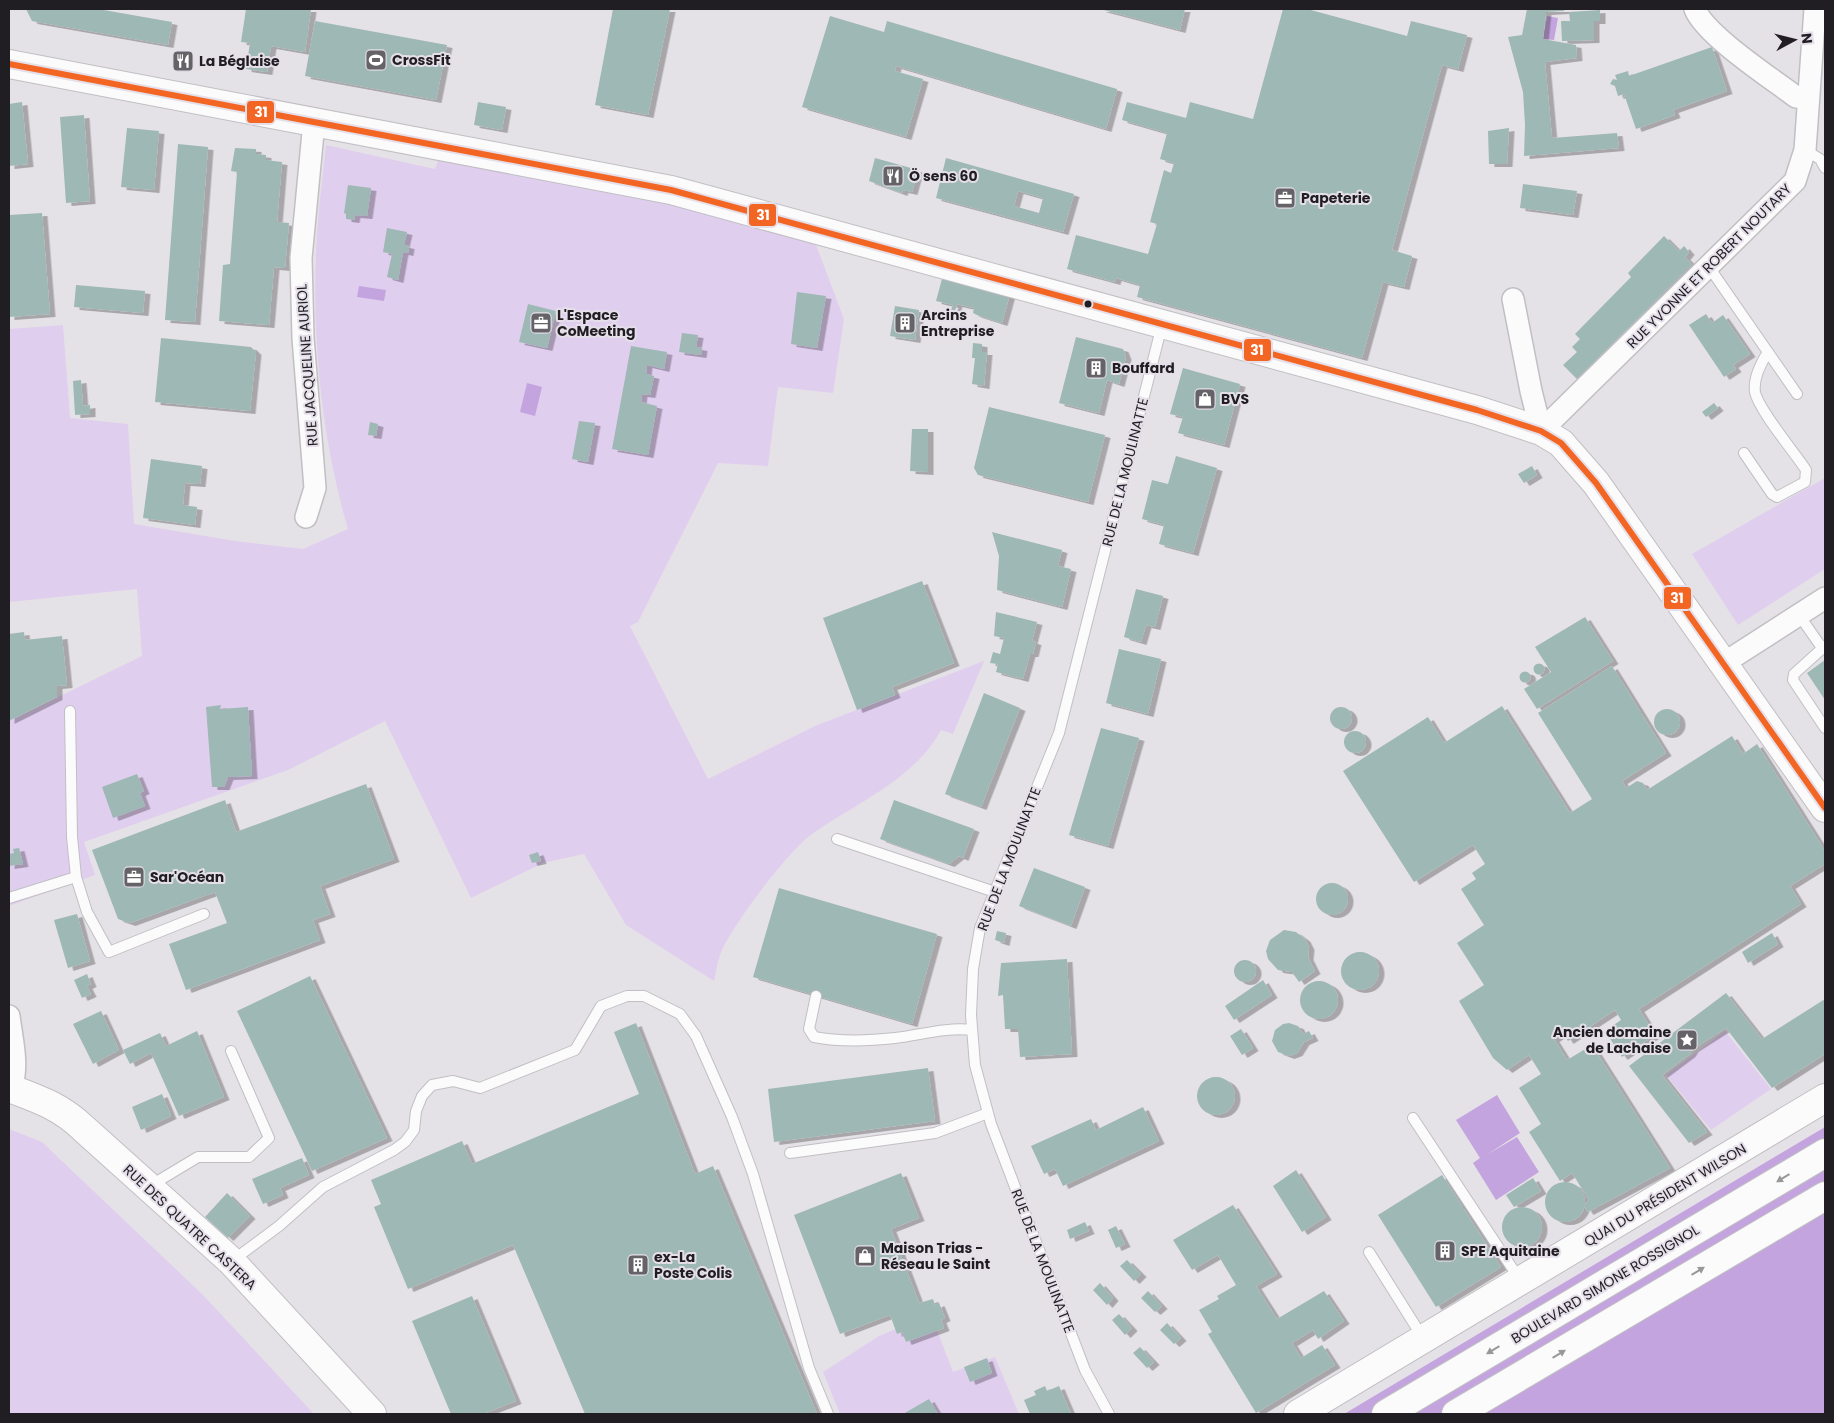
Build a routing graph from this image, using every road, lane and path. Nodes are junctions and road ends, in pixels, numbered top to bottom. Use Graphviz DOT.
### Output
graph roads {
  1 [pos="1695,9"];
  2 [pos="1815,9"];
  3 [pos="9,64"];
  4 [pos="1808,98"];
  5 [pos="314,122"];
  6 [pos="1805,150"];
  7 [pos="1825,168"];
  8 [pos="1709,267"];
  9 [pos="1513,298"];
  10 [pos="1163,324"];
  11 [pos="1768,352"];
  12 [pos="1797,394"];
  13 [pos="1541,431"];
  14 [pos="1744,453"];
  15 [pos="306,517"];
  16 [pos="1825,598"];
  17 [pos="1799,615"];
  18 [pos="1823,647"];
  19 [pos="1724,663"];
  20 [pos="70,711"];
  21 [pos="1825,728"];
  22 [pos="1825,808"];
  23 [pos="837,839"];
  24 [pos="76,877"];
  25 [pos="995,892"];
  26 [pos="9,898"];
  27 [pos="204,914"];
  28 [pos="816,996"];
  29 [pos="9,1016"];
  30 [pos="972,1030"];
  31 [pos="231,1051"];
  32 [pos="10,1088"];
  33 [pos="1825,1098"];
  34 [pos="988,1113"];
  35 [pos="1413,1118"];
  36 [pos="790,1153"];
  37 [pos="1825,1153"];
  38 [pos="150,1189"];
  39 [pos="1825,1196"];
  40 [pos="1369,1252"];
  41 [pos="231,1261"];
  42 [pos="1521,1280"];
  43 [pos="1424,1338"];
  44 [pos="372,1414"];
  45 [pos="828,1414"];
  46 [pos="1109,1414"];
  47 [pos="1298,1414"];
  48 [pos="1386,1414"];
  49 [pos="1456,1414"];
  1 -- 4 [label="street"];
  2 -- 4 [label="street, RUE YVONNE ET ROBERT NOUTARY"];
  3 -- 5 [label="street"];
  4 -- 6 [label="street, RUE YVONNE ET ROBERT NOUTARY"];
  5 -- 10 [label="street"];
  5 -- 15 [label="street, RUE JACQUELINE AURIOL"];
  6 -- 7 [label="lane"];
  6 -- 8 [label="street, RUE YVONNE ET ROBERT NOUTARY"];
  8 -- 11 [label="lane"];
  8 -- 13 [label="street, RUE YVONNE ET ROBERT NOUTARY"];
  9 -- 13 [label="street"];
  10 -- 13 [label="street"];
  10 -- 25 [label="lane, RUE DE LA MOULINATTE"];
  11 -- 12 [label="lane"];
  11 -- 14 [label="lane"];
  13 -- 19 [label="street"];
  16 -- 17 [label="street"];
  17 -- 18 [label="lane"];
  17 -- 19 [label="street"];
  18 -- 21 [label="lane"];
  19 -- 22 [label="street"];
  20 -- 24 [label="lane"];
  23 -- 25 [label="lane"];
  24 -- 26 [label="lane"];
  24 -- 27 [label="lane"];
  25 -- 30 [label="lane, RUE DE LA MOULINATTE"];
  28 -- 30 [label="lane"];
  29 -- 32 [label="street"];
  30 -- 34 [label="lane, RUE DE LA MOULINATTE"];
  31 -- 38 [label="lane"];
  32 -- 38 [label="street, RUE DES QUATRE CASTERA"];
  33 -- 42 [label="street, QUAI DU PRÉSIDENT WILSON"];
  34 -- 36 [label="lane"];
  34 -- 46 [label="lane, RUE DE LA MOULINATTE"];
  35 -- 42 [label="lane"];
  37 -- 48 [label="street, BOULEVARD SIMONE ROSSIGNOL, one-way"];
  38 -- 41 [label="street, RUE DES QUATRE CASTERA"];
  49 -- 39 [label="street, one-way"];
  40 -- 43 [label="lane"];
  41 -- 44 [label="street, RUE DES QUATRE CASTERA"];
  41 -- 45 [label="lane"];
  42 -- 43 [label="street, QUAI DU PRÉSIDENT WILSON"];
  43 -- 47 [label="street, QUAI DU PRÉSIDENT WILSON"];
}
